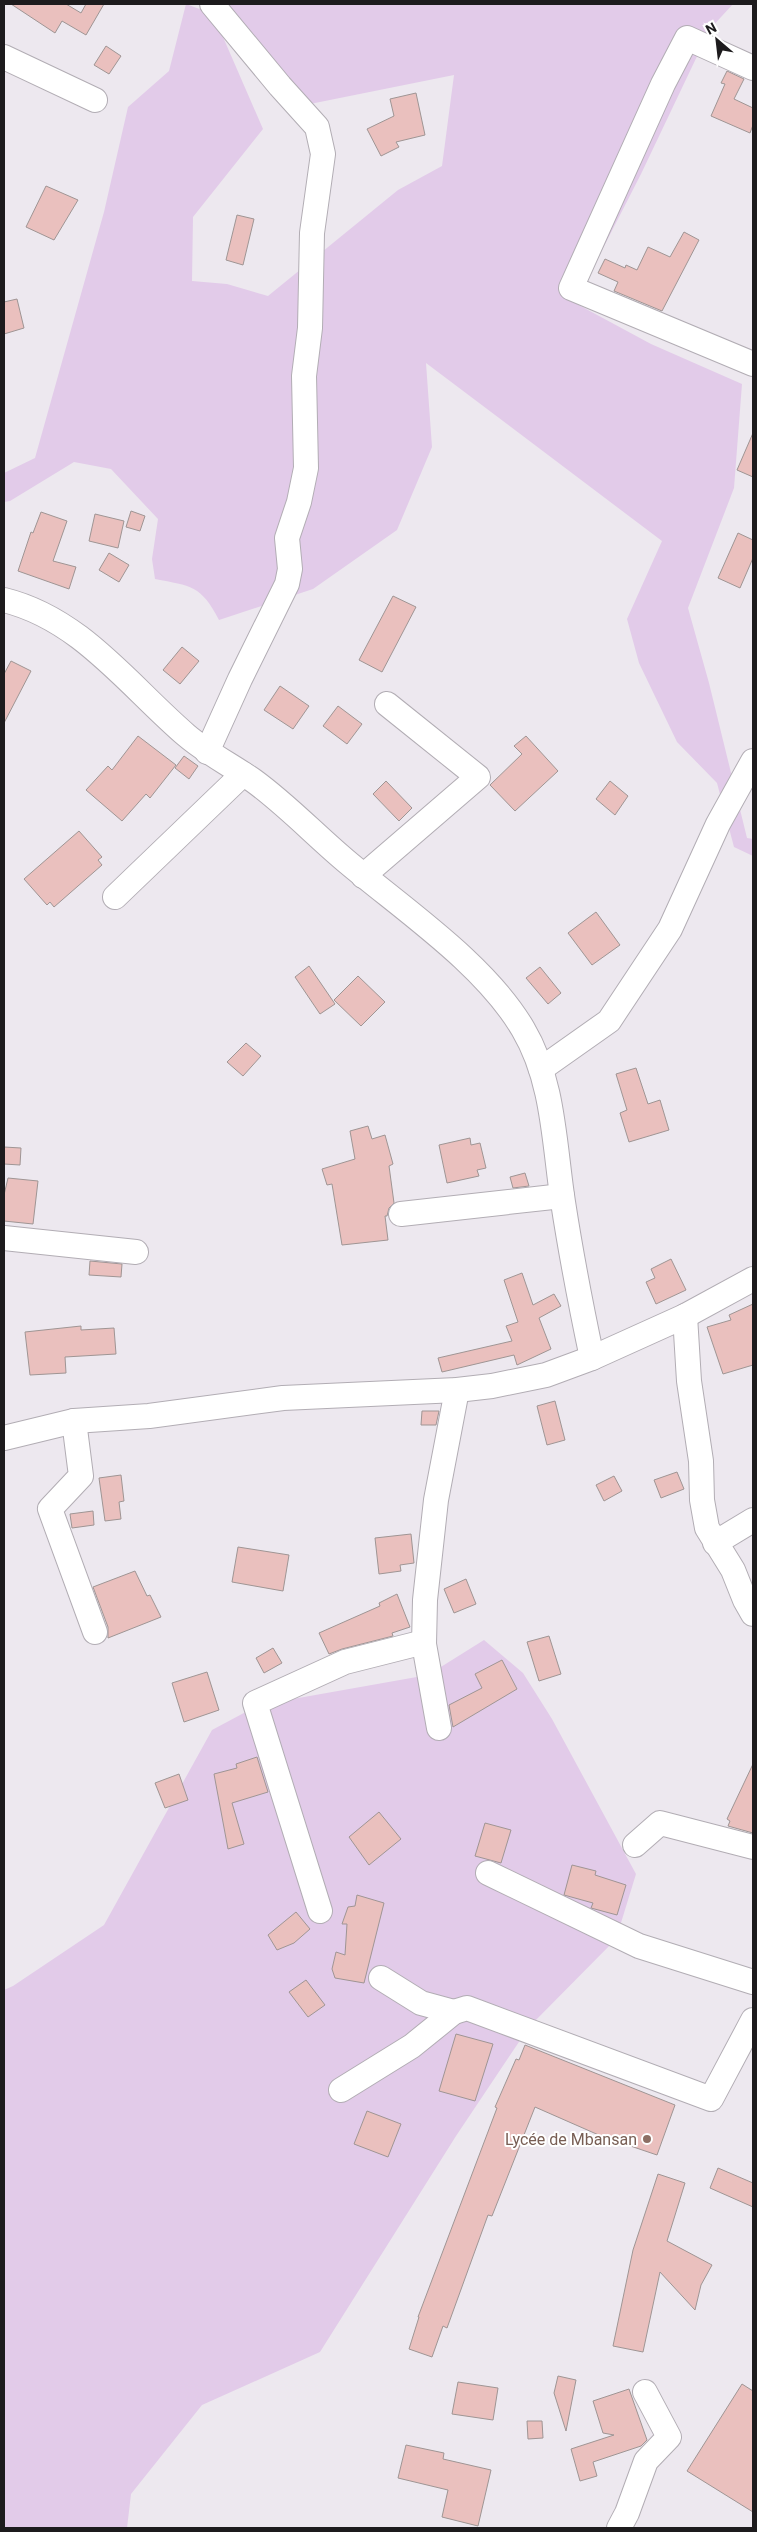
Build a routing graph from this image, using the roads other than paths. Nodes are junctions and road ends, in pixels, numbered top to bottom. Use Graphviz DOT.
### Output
graph roads {
  1 [pos="212,4"];
  2 [pos="4,57"];
  3 [pos="753,68"];
  4 [pos="94,100"];
  5 [pos="753,364"];
  6 [pos="4,600"];
  7 [pos="387,704"];
  8 [pos="207,752"];
  9 [pos="753,761"];
  10 [pos="243,774"];
  11 [pos="363,876"];
  12 [pos="115,897"];
  13 [pos="540,1069"];
  14 [pos="562,1196"];
  15 [pos="401,1214"];
  16 [pos="4,1238"];
  17 [pos="136,1252"];
  18 [pos="753,1279"];
  19 [pos="685,1316"];
  20 [pos="592,1358"];
  21 [pos="457,1390"];
  22 [pos="74,1421"];
  23 [pos="4,1438"];
  24 [pos="753,1520"];
  25 [pos="715,1543"];
  26 [pos="753,1614"];
  27 [pos="95,1632"];
  28 [pos="424,1642"];
  29 [pos="439,1728"];
  30 [pos="635,1845"];
  31 [pos="753,1847"];
  32 [pos="488,1873"];
  33 [pos="320,1911"];
  34 [pos="381,1978"];
  35 [pos="753,1982"];
  36 [pos="454,2012"];
  37 [pos="753,2020"];
  38 [pos="341,2090"];
  39 [pos="644,2392"];
  40 [pos="619,2528"];
  1 -- 8 [label="street"];
  2 -- 4 [label="street"];
  3 -- 5 [label="street"];
  6 -- 8 [label="street"];
  7 -- 11 [label="street"];
  8 -- 10 [label="street"];
  9 -- 13 [label="street"];
  10 -- 11 [label="street"];
  10 -- 12 [label="street"];
  11 -- 13 [label="street"];
  13 -- 14 [label="street"];
  14 -- 15 [label="street"];
  14 -- 20 [label="street"];
  16 -- 17 [label="street"];
  18 -- 19 [label="street"];
  19 -- 20 [label="street"];
  19 -- 25 [label="street"];
  20 -- 21 [label="street"];
  21 -- 22 [label="street"];
  21 -- 28 [label="street"];
  22 -- 23 [label="street"];
  22 -- 27 [label="street"];
  24 -- 25 [label="street"];
  25 -- 26 [label="street"];
  28 -- 29 [label="street"];
  28 -- 33 [label="street"];
  30 -- 31 [label="street"];
  32 -- 35 [label="street"];
  34 -- 36 [label="street"];
  36 -- 37 [label="street"];
  36 -- 38 [label="street"];
  39 -- 40 [label="street"];
}
